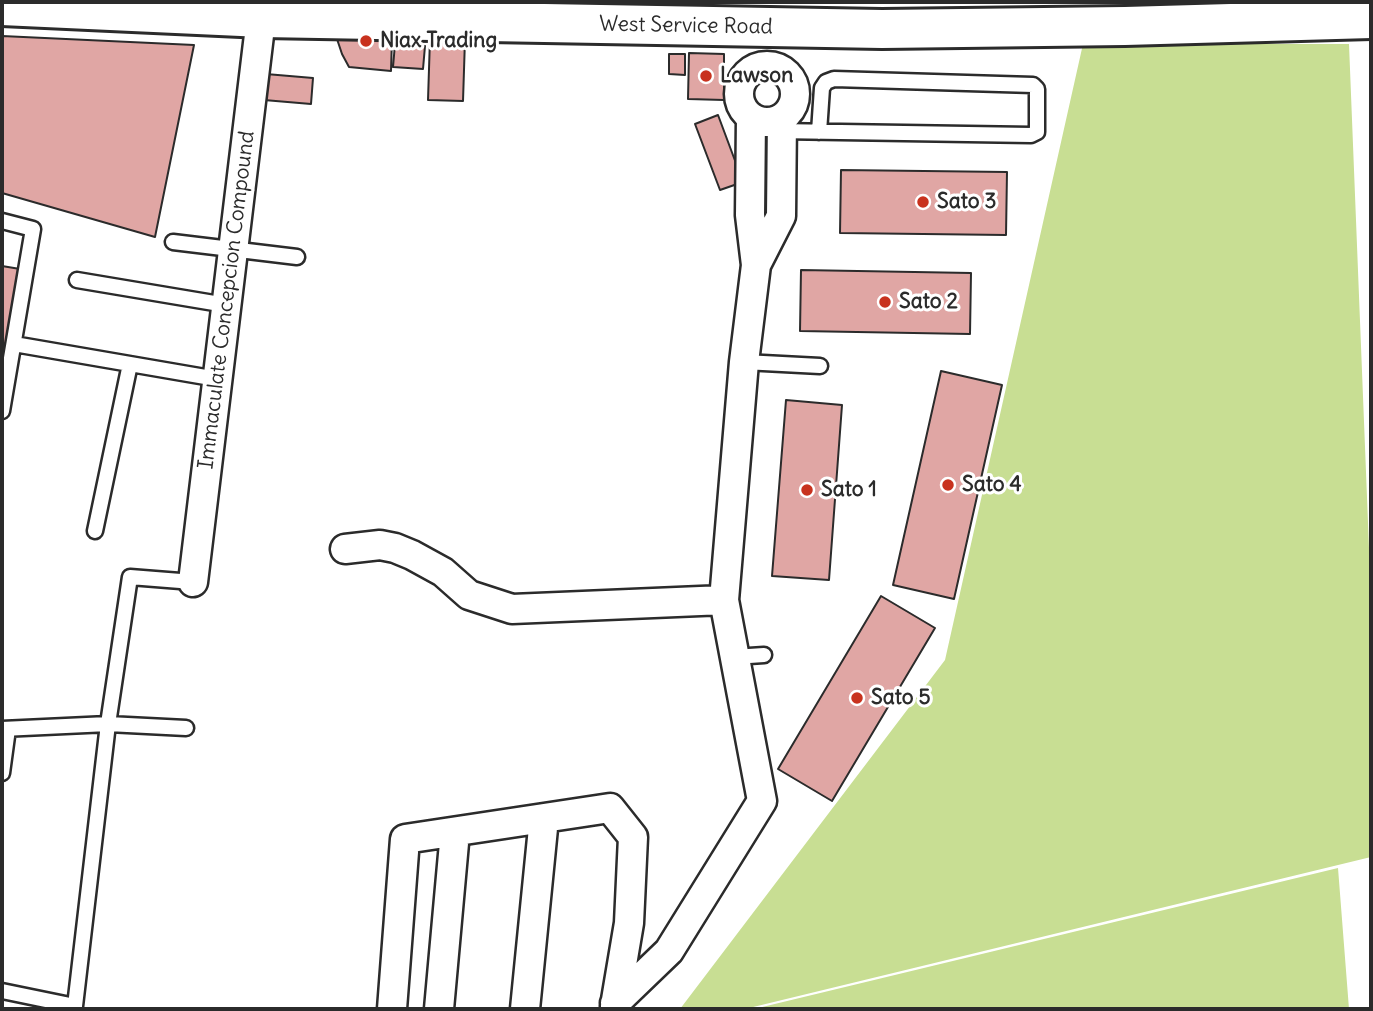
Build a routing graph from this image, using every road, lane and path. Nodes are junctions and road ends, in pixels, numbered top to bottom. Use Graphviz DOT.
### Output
graph roads {
  1 [pos="2,6"];
  2 [pos="263,19"];
  3 [pos="1371,19"];
  4 [pos="766,27"];
  5 [pos="766,66"];
  6 [pos="751,124"];
  7 [pos="782,124"];
  8 [pos="820,132"];
  9 [pos="2,221"];
  10 [pos="173,242"];
  11 [pos="233,250"];
  12 [pos="297,257"];
  13 [pos="756,265"];
  14 [pos="77,280"];
  15 [pos="226,305"];
  16 [pos="14,344"];
  17 [pos="744,362"];
  18 [pos="130,364"];
  19 [pos="820,366"];
  20 [pos="217,379"];
  21 [pos="2,411"];
  22 [pos="96,531"];
  23 [pos="345,549"];
  24 [pos="193,582"];
  25 [pos="724,600"];
  26 [pos="764,655"];
  27 [pos="734,657"];
  28 [pos="108,724"];
  29 [pos="186,728"];
  30 [pos="5,729"];
  31 [pos="2,773"];
  32 [pos="544,818"];
  33 [pos="455,832"];
  34 [pos="629,923"];
  35 [pos="669,951"];
  36 [pos="2,991"];
  37 [pos="615,1006"];
  38 [pos="392,1009"];
  39 [pos="439,1009"];
  40 [pos="525,1009"];
  1 -- 2 [label="main road, West Service Road"];
  2 -- 4 [label="main road, West Service Road"];
  2 -- 11 [label="street, Immaculate Concepcion Compound"];
  3 -- 4 [label="main road, West Service Road"];
  4 -- 5 [label="street"];
  5 -- 6 [label="street"];
  5 -- 7 [label="street"];
  6 -- 7 [label="street"];
  6 -- 13 [label="street"];
  7 -- 8 [label="lane"];
  7 -- 13 [label="street"];
  8 -- 8 [label="lane"];
  9 -- 16 [label="lane"];
  10 -- 11 [label="lane"];
  11 -- 12 [label="lane"];
  11 -- 15 [label="street, Immaculate Concepcion Compound"];
  13 -- 17 [label="street"];
  14 -- 15 [label="lane"];
  15 -- 20 [label="street, Immaculate Concepcion Compound"];
  16 -- 18 [label="lane"];
  16 -- 21 [label="lane"];
  17 -- 19 [label="lane"];
  17 -- 25 [label="street"];
  18 -- 20 [label="lane"];
  18 -- 22 [label="lane"];
  20 -- 24 [label="street, Immaculate Concepcion Compound"];
  23 -- 25 [label="street"];
  24 -- 28 [label="lane"];
  25 -- 27 [label="street"];
  26 -- 27 [label="lane"];
  27 -- 35 [label="street"];
  28 -- 29 [label="lane"];
  28 -- 30 [label="lane"];
  28 -- 36 [label="lane"];
  30 -- 31 [label="lane"];
  32 -- 33 [label="street"];
  32 -- 34 [label="street"];
  32 -- 40 [label="street"];
  33 -- 38 [label="street"];
  33 -- 39 [label="street"];
  34 -- 35 [label="street"];
  34 -- 37 [label="street"];
  35 -- 37 [label="street"];
}
